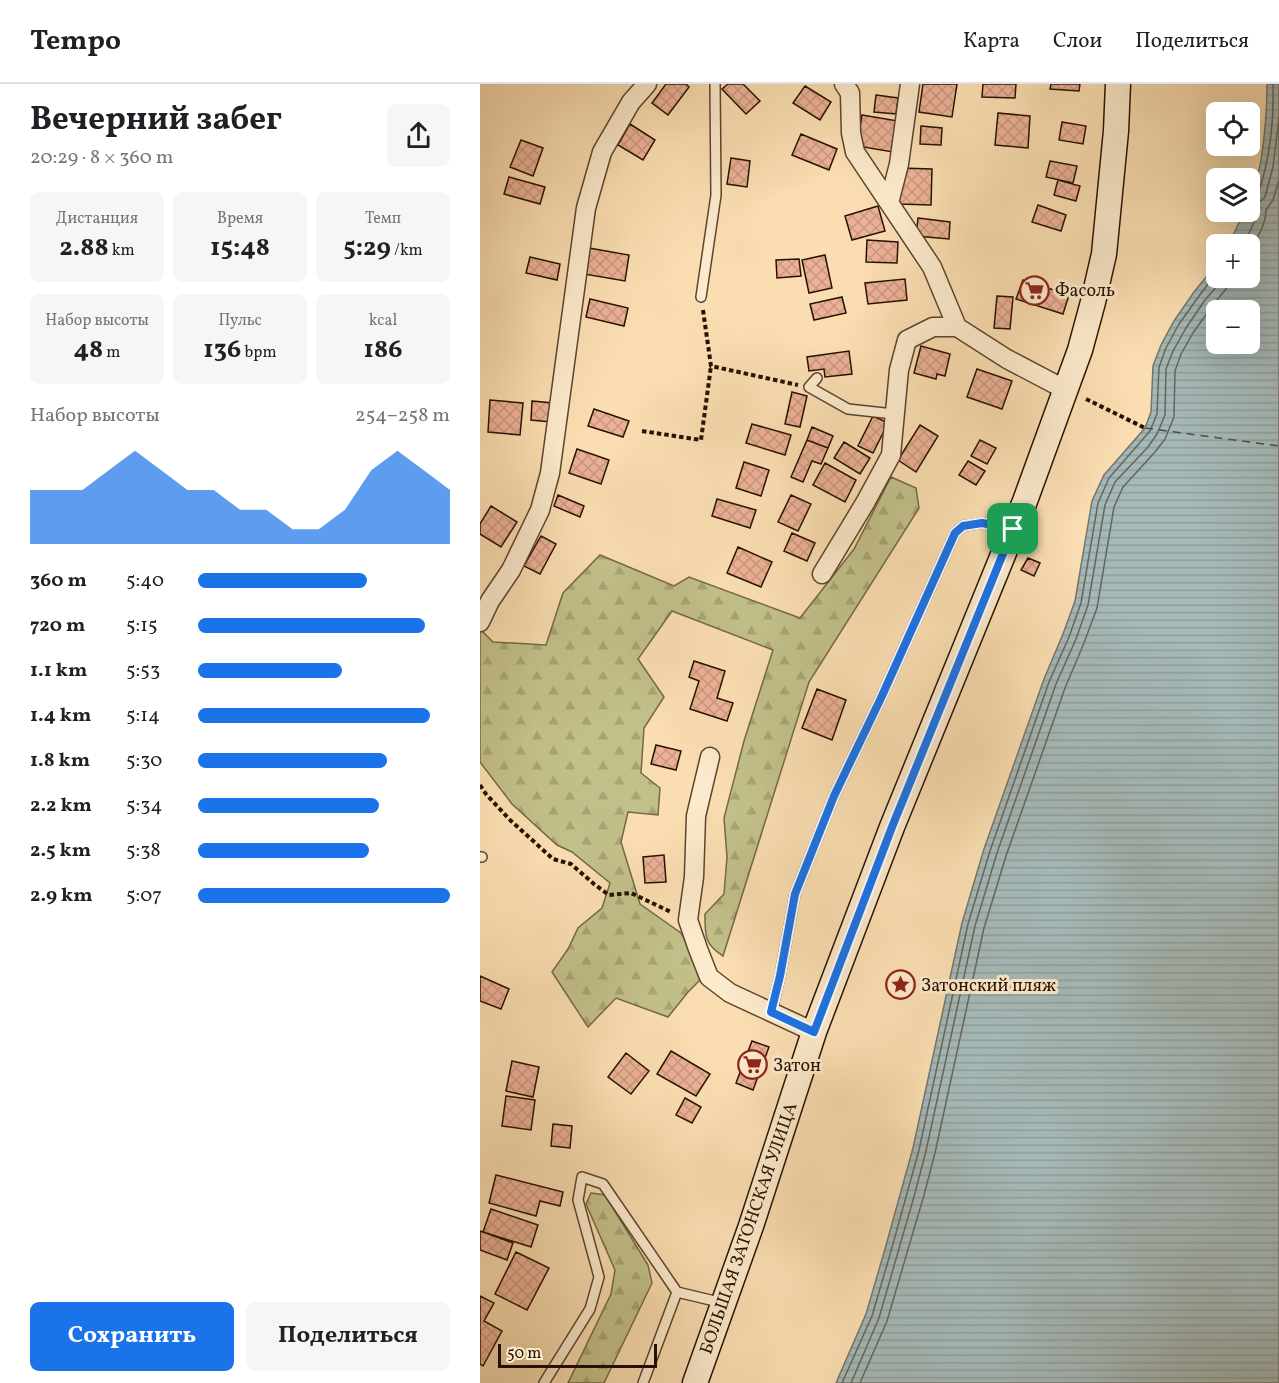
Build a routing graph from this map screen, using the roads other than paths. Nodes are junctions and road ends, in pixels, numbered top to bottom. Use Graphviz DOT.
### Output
graph roads {
  1 [pos="715,84"];
  2 [pos="844,84"];
  3 [pos="910,84"];
  4 [pos="1118,84"];
  5 [pos="644,85"];
  6 [pos="889,203"];
  7 [pos="701,297"];
  8 [pos="957,327"];
  9 [pos="817,378"];
  10 [pos="1066,390"];
  11 [pos="894,414"];
  12 [pos="1013,529"];
  13 [pos="822,574"];
  14 [pos="485,599"];
  15 [pos="480,622"];
  16 [pos="710,757"];
  17 [pos="771,1012"];
  18 [pos="814,1032"];
  19 [pos="677,1292"];
  20 [pos="723,1303"];
  21 [pos="544,1383"];
  22 [pos="643,1383"];
  23 [pos="695,1383"];
  1 -- 7 [label="lane"];
  2 -- 6 [label="street"];
  3 -- 6 [label="street"];
  4 -- 10 [label="street, БОЛЬШАЯ ЗАТОНСКАЯ УЛИЦА"];
  5 -- 14 [label="street"];
  6 -- 8 [label="street"];
  8 -- 10 [label="street"];
  8 -- 11 [label="street"];
  9 -- 11 [label="lane"];
  10 -- 12 [label="street, БОЛЬШАЯ ЗАТОНСКАЯ УЛИЦА"];
  11 -- 13 [label="street"];
  12 -- 17 [label="lane"];
  12 -- 18 [label="street, БОЛЬШАЯ ЗАТОНСКАЯ УЛИЦА"];
  14 -- 15 [label="street"];
  16 -- 17 [label="street"];
  17 -- 18 [label="street"];
  18 -- 20 [label="street, БОЛЬШАЯ ЗАТОНСКАЯ УЛИЦА"];
  19 -- 20 [label="lane"];
  19 -- 21 [label="lane"];
  19 -- 22 [label="lane"];
  20 -- 23 [label="street, БОЛЬШАЯ ЗАТОНСКАЯ УЛИЦА"];
}
